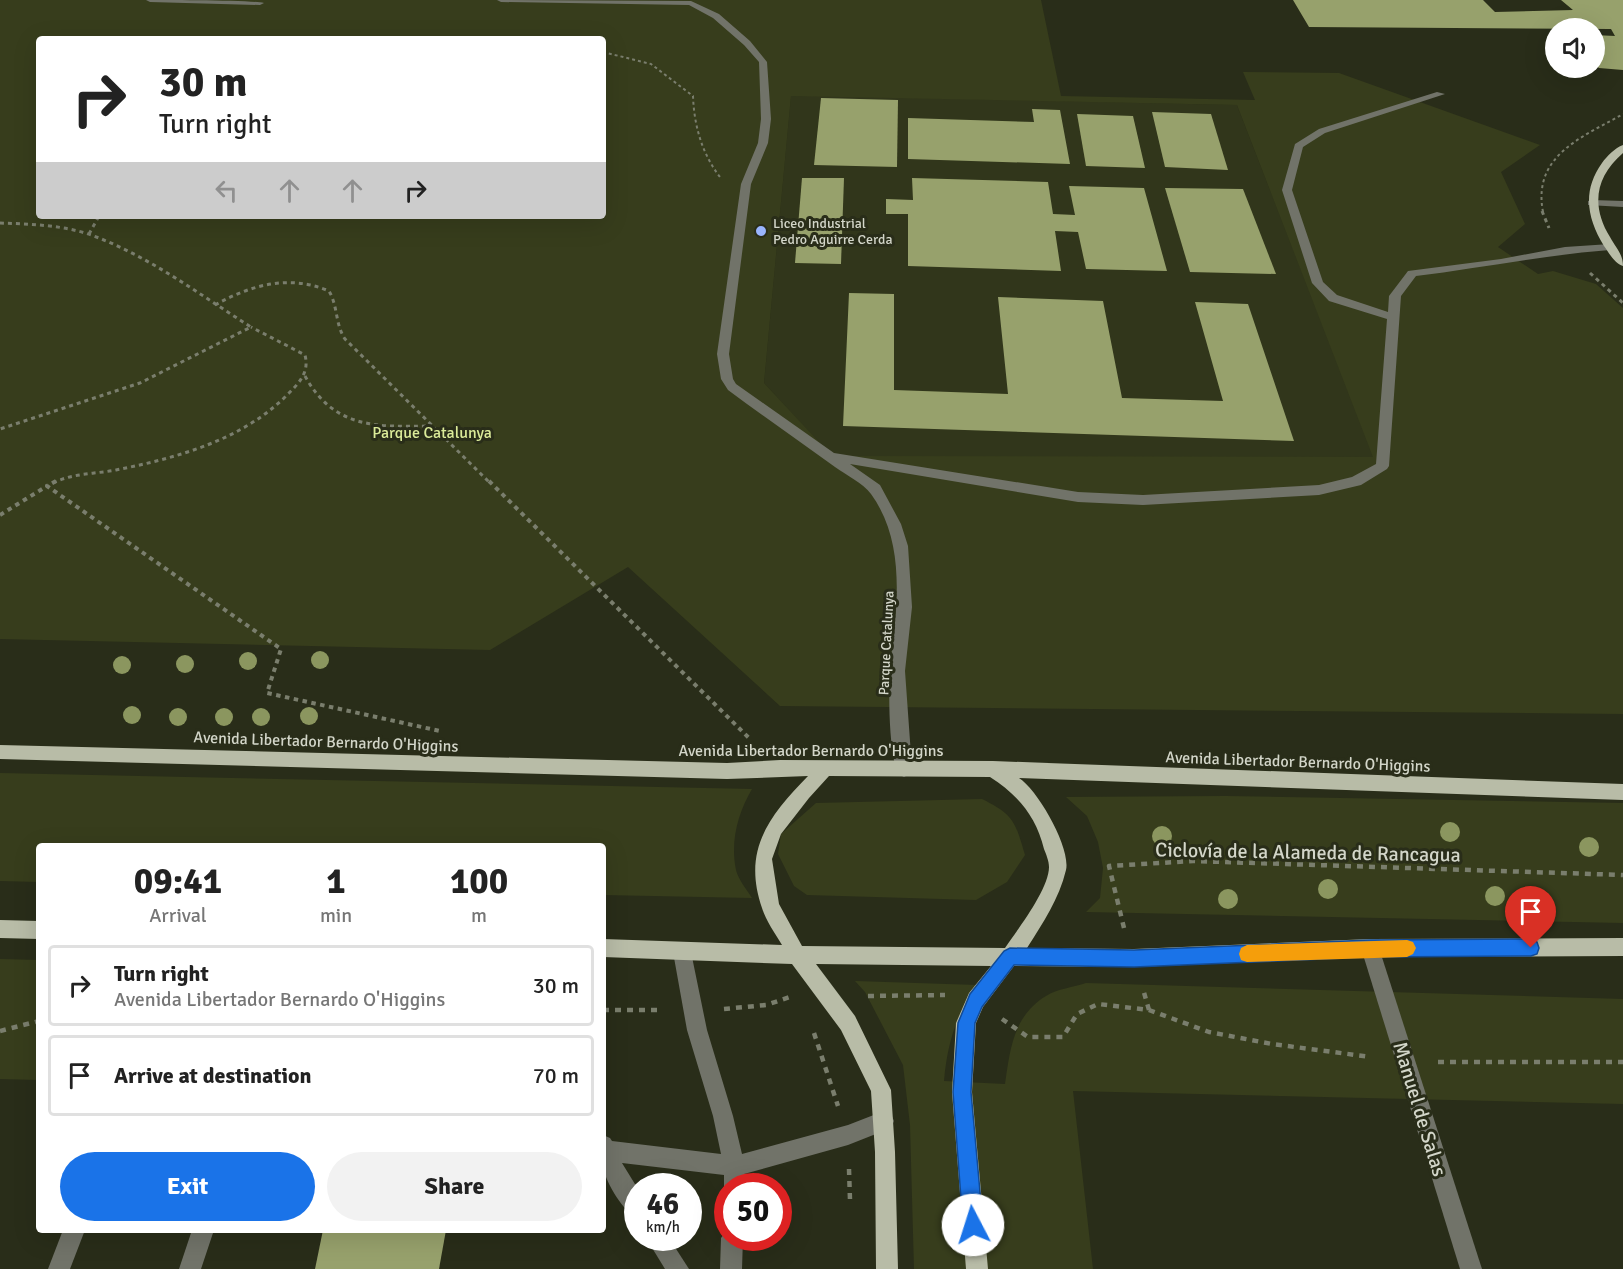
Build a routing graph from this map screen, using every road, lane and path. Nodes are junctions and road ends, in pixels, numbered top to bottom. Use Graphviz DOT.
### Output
graph roads {
  1 [pos="150,0"];
  2 [pos="501,0"];
  3 [pos="260,3"];
  4 [pos="606,52"];
  5 [pos="1440,94"];
  6 [pos="1623,148"];
  7 [pos="746,184"];
  8 [pos="1592,203"];
  9 [pos="1623,204"];
  10 [pos="97,219"];
  11 [pos="0,223"];
  12 [pos="89,234"];
  13 [pos="1610,247"];
  14 [pos="1623,263"];
  15 [pos="214,305"];
  16 [pos="1393,317"];
  17 [pos="250,327"];
  18 [pos="305,376"];
  19 [pos="431,426"];
  20 [pos="0,429"];
  21 [pos="832,456"];
  22 [pos="47,486"];
  23 [pos="0,515"];
  24 [pos="450,733"];
  25 [pos="0,752"];
  26 [pos="780,768"];
  27 [pos="825,769"];
  28 [pos="904,769"];
  29 [pos="993,769"];
  30 [pos="1623,792"];
  31 [pos="1623,875"];
  32 [pos="0,929"];
  33 [pos="36,930"];
  34 [pos="1623,947"];
  35 [pos="606,948"];
  36 [pos="1370,948"];
  37 [pos="682,952"];
  38 [pos="796,955"];
  39 [pos="1010,957"];
  40 [pos="1134,958"];
  41 [pos="826,994"];
  42 [pos="976,1000"];
  43 [pos="606,1010"];
  44 [pos="692,1010"];
  45 [pos="36,1022"];
  46 [pos="0,1031"];
  47 [pos="884,1121"];
  48 [pos="606,1148"];
  49 [pos="606,1150"];
  50 [pos="727,1173"];
  51 [pos="733,1173"];
  52 [pos="742,1173"];
  53 [pos="624,1188"];
  54 [pos="73,1233"];
  55 [pos="202,1233"];
  56 [pos="666,1251"];
  57 [pos="732,1251"];
  58 [pos="59,1269"];
  59 [pos="190,1269"];
  60 [pos="678,1269"];
  61 [pos="731,1269"];
  62 [pos="887,1269"];
  63 [pos="977,1269"];
  64 [pos="1471,1269"];
  1 -- 3 [label="street"];
  2 -- 7 [label="street, Parque Catalunya"];
  4 -- 7 [label="path"];
  5 -- 16 [label="street"];
  6 -- 8 [label="main road"];
  7 -- 21 [label="street, Parque Catalunya"];
  8 -- 9 [label="street"];
  8 -- 13 [label="main road"];
  10 -- 12 [label="path"];
  11 -- 12 [label="path"];
  12 -- 15 [label="path"];
  13 -- 14 [label="main road"];
  13 -- 16 [label="street"];
  15 -- 17 [label="path"];
  15 -- 19 [label="path"];
  16 -- 21 [label="street"];
  17 -- 18 [label="path"];
  17 -- 20 [label="path"];
  18 -- 19 [label="path"];
  18 -- 22 [label="path"];
  19 -- 26 [label="path"];
  21 -- 28 [label="street, Parque Catalunya"];
  22 -- 23 [label="path"];
  22 -- 24 [label="path"];
  25 -- 26 [label="main road, Avenida Libertador Bernardo O'Higgins"];
  26 -- 27 [label="main road, Avenida Libertador Bernardo O'Higgins"];
  27 -- 28 [label="main road, Avenida Libertador Bernardo O'Higgins"];
  27 -- 38 [label="main road"];
  28 -- 29 [label="main road, Avenida Libertador Bernardo O'Higgins"];
  29 -- 30 [label="main road, Avenida Libertador Bernardo O'Higgins"];
  29 -- 39 [label="main road"];
  31 -- 40 [label="path, Ciclovía de la Alameda de Rancagua"];
  32 -- 33 [label="main road"];
  34 -- 36 [label="main road"];
  35 -- 37 [label="main road"];
  36 -- 40 [label="main road"];
  36 -- 64 [label="street, Manuel de Salas"];
  37 -- 38 [label="main road"];
  37 -- 44 [label="street"];
  38 -- 39 [label="main road"];
  38 -- 41 [label="main road"];
  39 -- 40 [label="main road"];
  39 -- 42 [label="main road"];
  40 -- 42 [label="path, Ciclovía de la Alameda de Rancagua"];
  41 -- 42 [label="path, Ciclovía de la Alameda de Rancagua"];
  41 -- 44 [label="path, Ciclovía de la Alameda de Rancagua"];
  41 -- 47 [label="main road"];
  42 -- 63 [label="main road"];
  43 -- 44 [label="path, Ciclovía de la Alameda de Rancagua"];
  44 -- 51 [label="street"];
  45 -- 46 [label="path"];
  47 -- 52 [label="street"];
  47 -- 62 [label="main road"];
  48 -- 50 [label="street"];
  49 -- 53 [label="street"];
  54 -- 58 [label="street"];
  55 -- 59 [label="street"];
  56 -- 60 [label="street"];
  57 -- 61 [label="street"];
}
